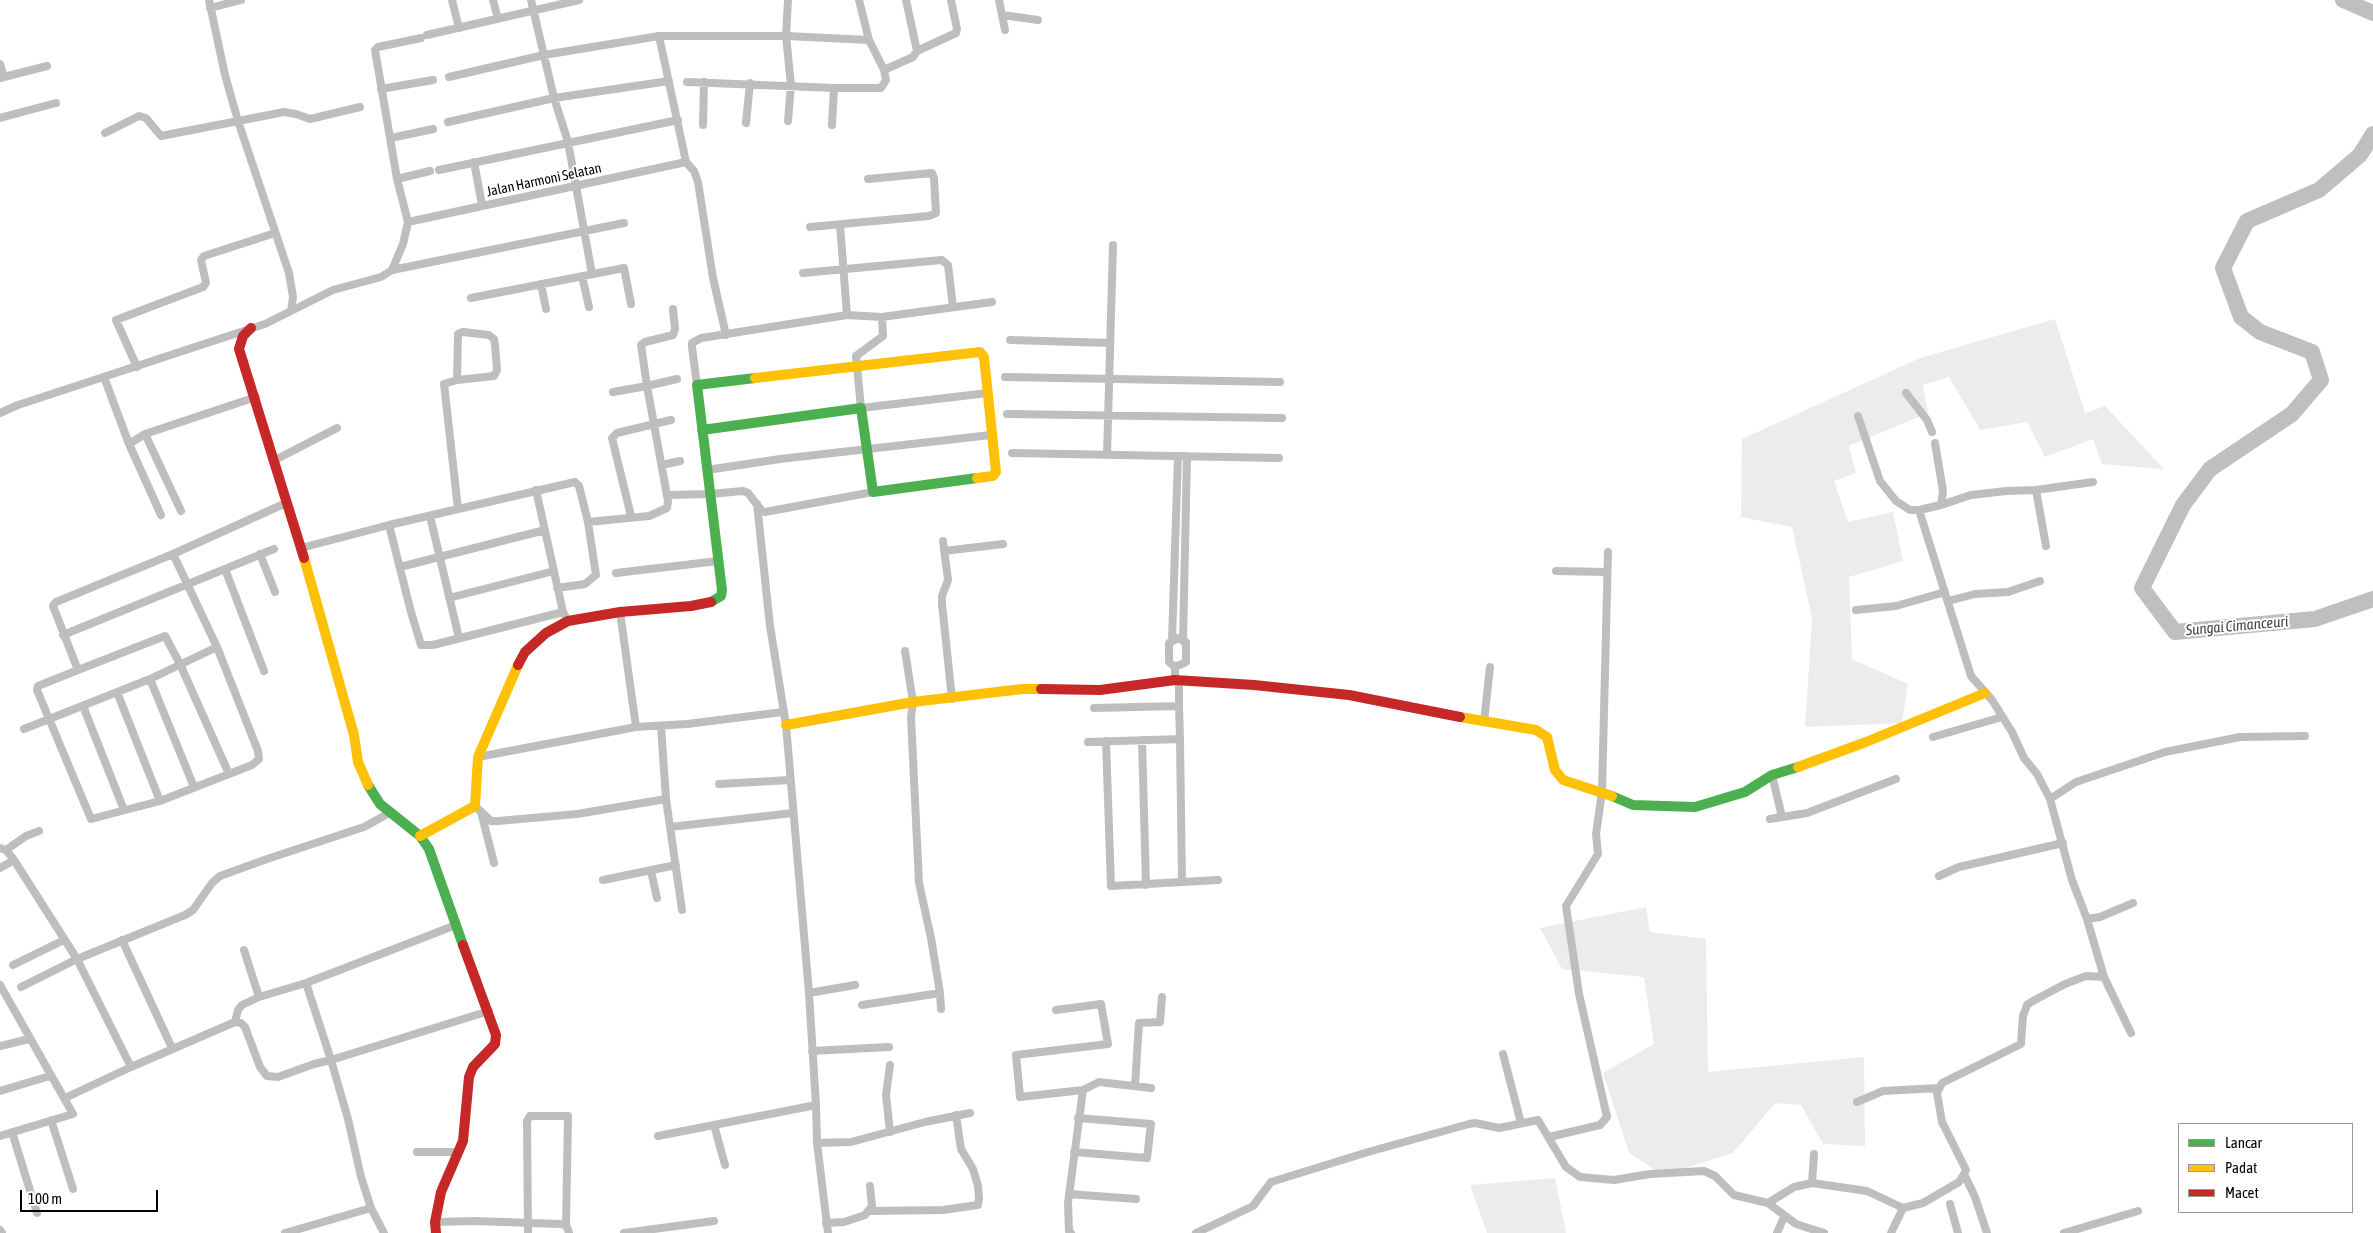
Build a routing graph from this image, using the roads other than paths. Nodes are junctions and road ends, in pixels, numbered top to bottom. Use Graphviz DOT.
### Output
graph roads {
  1 [pos="241,0"];
  2 [pos="452,0"];
  3 [pos="494,0"];
  4 [pos="532,0"];
  5 [pos="578,0"];
  6 [pos="788,0"];
  7 [pos="859,0"];
  8 [pos="906,0"];
  9 [pos="951,0"];
  10 [pos="999,0"];
  11 [pos="209,4"];
  12 [pos="534,10"];
  13 [pos="1002,15"];
  14 [pos="498,19"];
  15 [pos="1038,20"];
  16 [pos="459,28"];
  17 [pos="1005,30"];
  18 [pos="659,36"];
  19 [pos="786,36"];
  20 [pos="869,40"];
  21 [pos="917,51"];
  22 [pos="544,55"];
  23 [pos="0,64"];
  24 [pos="47,66"];
  25 [pos="884,70"];
  26 [pos="449,77"];
  27 [pos="2,78"];
  28 [pos="433,80"];
  29 [pos="669,81"];
  30 [pos="687,82"];
  31 [pos="704,82"];
  32 [pos="750,84"];
  33 [pos="791,85"];
  34 [pos="834,88"];
  35 [pos="381,89"];
  36 [pos="554,98"];
  37 [pos="56,103"];
  38 [pos="360,107"];
  39 [pos="0,118"];
  40 [pos="238,120"];
  41 [pos="678,120"];
  42 [pos="788,121"];
  43 [pos="448,122"];
  44 [pos="746,123"];
  45 [pos="832,125"];
  46 [pos="703,126"];
  47 [pos="433,129"];
  48 [pos="105,133"];
  49 [pos="392,138"];
  50 [pos="568,142"];
  51 [pos="474,162"];
  52 [pos="686,162"];
  53 [pos="397,179"];
  54 [pos="868,179"];
  55 [pos="576,186"];
  56 [pos="482,205"];
  57 [pos="408,222"];
  58 [pos="624,223"];
  59 [pos="840,225"];
  60 [pos="810,228"];
  61 [pos="584,231"];
  62 [pos="275,233"];
  63 [pos="1113,245"];
  64 [pos="392,270"];
  65 [pos="844,271"];
  66 [pos="592,274"];
  67 [pos="803,274"];
  68 [pos="582,276"];
  69 [pos="541,284"];
  70 [pos="471,298"];
  71 [pos="992,302"];
  72 [pos="631,304"];
  73 [pos="589,306"];
  74 [pos="953,307"];
  75 [pos="546,309"];
  76 [pos="673,309"];
  77 [pos="291,311"];
  78 [pos="847,315"];
  79 [pos="882,316"];
  80 [pos="251,328"];
  81 [pos="726,335"];
  82 [pos="1010,340"];
  83 [pos="1110,343"];
  84 [pos="856,365"];
  85 [pos="136,366"];
  86 [pos="104,377"];
  87 [pos="1005,377"];
  88 [pos="677,379"];
  89 [pos="1109,379"];
  90 [pos="457,380"];
  91 [pos="1280,382"];
  92 [pos="697,385"];
  93 [pos="647,386"];
  94 [pos="613,392"];
  95 [pos="988,393"];
  96 [pos="1906,393"];
  97 [pos="256,397"];
  98 [pos="861,408"];
  99 [pos="0,413"];
  100 [pos="1007,414"];
  101 [pos="1108,415"];
  102 [pos="1858,416"];
  103 [pos="1282,418"];
  104 [pos="671,420"];
  105 [pos="652,424"];
  106 [pos="337,428"];
  107 [pos="702,430"];
  108 [pos="1932,432"];
  109 [pos="145,434"];
  110 [pos="991,435"];
  111 [pos="1935,443"];
  112 [pos="128,444"];
  113 [pos="866,450"];
  114 [pos="1012,453"];
  115 [pos="1107,455"];
  116 [pos="1178,456"];
  117 [pos="1188,456"];
  118 [pos="1279,458"];
  119 [pos="273,461"];
  120 [pos="680,461"];
  121 [pos="662,465"];
  122 [pos="707,470"];
  123 [pos="2093,482"];
  124 [pos="536,490"];
  125 [pos="2036,490"];
  126 [pos="873,492"];
  127 [pos="710,494"];
  128 [pos="667,495"];
  129 [pos="286,503"];
  130 [pos="757,504"];
  131 [pos="1941,505"];
  132 [pos="458,509"];
  133 [pos="1919,510"];
  134 [pos="181,512"];
  135 [pos="160,515"];
  136 [pos="430,516"];
  137 [pos="631,516"];
  138 [pos="588,522"];
  139 [pos="390,525"];
  140 [pos="546,530"];
  141 [pos="1176,537"];
  142 [pos="1185,537"];
  143 [pos="943,541"];
  144 [pos="1003,544"];
  145 [pos="2046,546"];
  146 [pos="301,548"];
  147 [pos="274,549"];
  148 [pos="944,551"];
  149 [pos="1608,552"];
  150 [pos="173,554"];
  151 [pos="260,554"];
  152 [pos="440,557"];
  153 [pos="718,561"];
  154 [pos="400,567"];
  155 [pos="225,569"];
  156 [pos="554,571"];
  157 [pos="1556,571"];
  158 [pos="1607,572"];
  159 [pos="616,573"];
  160 [pos="2040,580"];
  161 [pos="186,585"];
  162 [pos="557,588"];
  163 [pos="275,592"];
  164 [pos="1945,592"];
  165 [pos="449,598"];
  166 [pos="1948,601"];
  167 [pos="1856,610"];
  168 [pos="562,612"];
  169 [pos="620,612"];
  170 [pos="568,621"];
  171 [pos="63,634"];
  172 [pos="459,638"];
  173 [pos="1172,641"];
  174 [pos="1184,641"];
  175 [pos="217,647"];
  176 [pos="905,652"];
  177 [pos="180,664"];
  178 [pos="1175,667"];
  179 [pos="1490,667"];
  180 [pos="78,670"];
  181 [pos="264,671"];
  182 [pos="150,679"];
  183 [pos="1177,680"];
  184 [pos="117,692"];
  185 [pos="1985,693"];
  186 [pos="952,698"];
  187 [pos="913,702"];
  188 [pos="83,706"];
  189 [pos="1179,706"];
  190 [pos="1094,708"];
  191 [pos="783,712"];
  192 [pos="2002,717"];
  193 [pos="48,720"];
  194 [pos="1484,722"];
  195 [pos="786,725"];
  196 [pos="661,726"];
  197 [pos="636,727"];
  198 [pos="24,729"];
  199 [pos="2305,736"];
  200 [pos="1933,737"];
  201 [pos="1180,739"];
  202 [pos="1142,740"];
  203 [pos="1106,741"];
  204 [pos="1088,742"];
  205 [pos="478,757"];
  206 [pos="229,774"];
  207 [pos="1772,775"];
  208 [pos="1896,779"];
  209 [pos="790,780"];
  210 [pos="719,784"];
  211 [pos="194,787"];
  212 [pos="1602,792"];
  213 [pos="666,799"];
  214 [pos="2050,799"];
  215 [pos="160,801"];
  216 [pos="478,809"];
  217 [pos="124,810"];
  218 [pos="391,812"];
  219 [pos="793,813"];
  220 [pos="1782,817"];
  221 [pos="1770,819"];
  222 [pos="670,827"];
  223 [pos="39,831"];
  224 [pos="420,836"];
  225 [pos="2063,843"];
  226 [pos="3,849"];
  227 [pos="14,860"];
  228 [pos="494,863"];
  229 [pos="676,865"];
  230 [pos="0,868"];
  231 [pos="651,871"];
  232 [pos="1939,876"];
  233 [pos="603,880"];
  234 [pos="1218,880"];
  235 [pos="1182,882"];
  236 [pos="1146,885"];
  237 [pos="657,898"];
  238 [pos="2133,903"];
  239 [pos="682,910"];
  240 [pos="2087,919"];
  241 [pos="456,925"];
  242 [pos="64,940"];
  243 [pos="122,940"];
  244 [pos="244,950"];
  245 [pos="77,960"];
  246 [pos="13,965"];
  247 [pos="2104,977"];
  248 [pos="306,983"];
  249 [pos="0,985"];
  250 [pos="855,985"];
  251 [pos="21,987"];
  252 [pos="809,993"];
  253 [pos="940,994"];
  254 [pos="259,997"];
  255 [pos="1162,997"];
  256 [pos="4,1000"];
  257 [pos="862,1005"];
  258 [pos="941,1009"];
  259 [pos="1056,1010"];
  260 [pos="489,1011"];
  261 [pos="235,1022"];
  262 [pos="2131,1033"];
  263 [pos="29,1039"];
  264 [pos="0,1046"];
  265 [pos="889,1047"];
  266 [pos="172,1048"];
  267 [pos="812,1051"];
  268 [pos="1503,1054"];
  269 [pos="332,1060"];
  270 [pos="890,1065"];
  271 [pos="131,1067"];
  272 [pos="50,1076"];
  273 [pos="1135,1086"];
  274 [pos="1151,1088"];
  275 [pos="1939,1088"];
  276 [pos="1083,1090"];
  277 [pos="0,1091"];
  278 [pos="65,1098"];
  279 [pos="1857,1102"];
  280 [pos="816,1105"];
  281 [pos="970,1113"];
  282 [pos="956,1115"];
  283 [pos="1078,1118"];
  284 [pos="51,1120"];
  285 [pos="1521,1123"];
  286 [pos="714,1125"];
  287 [pos="12,1132"];
  288 [pos="890,1132"];
  289 [pos="0,1136"];
  290 [pos="658,1136"];
  291 [pos="1549,1137"];
  292 [pos="817,1143"];
  293 [pos="417,1152"];
  294 [pos="458,1152"];
  295 [pos="1074,1152"];
  296 [pos="1814,1154"];
  297 [pos="725,1165"];
  298 [pos="1964,1174"];
  299 [pos="1812,1183"];
  300 [pos="870,1186"];
  301 [pos="73,1189"];
  302 [pos="1069,1194"];
  303 [pos="1136,1198"];
  304 [pos="1768,1203"];
  305 [pos="1950,1204"];
  306 [pos="371,1208"];
  307 [pos="1903,1208"];
  308 [pos="870,1211"];
  309 [pos="2138,1211"];
  310 [pos="37,1213"];
  311 [pos="1784,1217"];
  312 [pos="714,1221"];
  313 [pos="526,1222"];
  314 [pos="826,1223"];
  315 [pos="436,1228"];
  316 [pos="568,1229"];
  317 [pos="2077,1231"];
  318 [pos="286,1233"];
  319 [pos="384,1233"];
  320 [pos="528,1233"];
  321 [pos="624,1233"];
  322 [pos="828,1233"];
  323 [pos="1071,1233"];
  324 [pos="1196,1233"];
  325 [pos="1777,1233"];
  326 [pos="1824,1233"];
  327 [pos="1891,1233"];
  328 [pos="1958,1233"];
  329 [pos="1987,1233"];
  330 [pos="2064,1233"];
  1 -- 11 [label="street"];
  2 -- 16 [label="street"];
  3 -- 14 [label="street"];
  4 -- 12 [label="street"];
  5 -- 12 [label="street"];
  6 -- 19 [label="street"];
  7 -- 20 [label="street"];
  8 -- 21 [label="street"];
  9 -- 21 [label="street"];
  10 -- 13 [label="street"];
  11 -- 40 [label="street"];
  12 -- 14 [label="street"];
  12 -- 22 [label="street"];
  13 -- 15 [label="street"];
  13 -- 17 [label="street"];
  14 -- 16 [label="street"];
  16 -- 35 [label="street"];
  18 -- 19 [label="street"];
  18 -- 22 [label="street"];
  18 -- 29 [label="street"];
  19 -- 20 [label="street"];
  19 -- 33 [label="street"];
  20 -- 25 [label="street"];
  21 -- 25 [label="street"];
  22 -- 26 [label="street"];
  22 -- 36 [label="street"];
  23 -- 27 [label="street"];
  24 -- 27 [label="street"];
  25 -- 34 [label="street"];
  28 -- 35 [label="street"];
  29 -- 36 [label="street"];
  29 -- 41 [label="street"];
  30 -- 31 [label="street"];
  31 -- 32 [label="street"];
  31 -- 46 [label="street"];
  32 -- 33 [label="street"];
  32 -- 44 [label="street"];
  33 -- 34 [label="street"];
  33 -- 42 [label="street"];
  34 -- 45 [label="street"];
  35 -- 49 [label="street"];
  36 -- 43 [label="street"];
  36 -- 50 [label="street"];
  37 -- 39 [label="street"];
  38 -- 40 [label="street"];
  40 -- 48 [label="street"];
  40 -- 62 [label="street"];
  41 -- 50 [label="street"];
  41 -- 52 [label="street"];
  47 -- 49 [label="street"];
  49 -- 53 [label="street"];
  50 -- 51 [label="street"];
  50 -- 55 [label="street"];
  51 -- 53 [label="street"];
  51 -- 56 [label="street"];
  52 -- 55 [label="street, Jalan Harmoni Selatan"];
  52 -- 81 [label="street"];
  53 -- 57 [label="street"];
  54 -- 59 [label="street"];
  55 -- 56 [label="street, Jalan Harmoni Selatan"];
  55 -- 61 [label="street"];
  56 -- 57 [label="street, Jalan Harmoni Selatan"];
  57 -- 64 [label="street"];
  58 -- 61 [label="street"];
  59 -- 60 [label="street"];
  59 -- 65 [label="street"];
  61 -- 64 [label="street"];
  61 -- 66 [label="street"];
  62 -- 77 [label="street"];
  62 -- 85 [label="street"];
  63 -- 83 [label="street"];
  64 -- 77 [label="street"];
  65 -- 67 [label="street"];
  65 -- 74 [label="street"];
  65 -- 78 [label="street"];
  66 -- 68 [label="street"];
  66 -- 72 [label="street"];
  68 -- 69 [label="street"];
  68 -- 73 [label="street"];
  69 -- 70 [label="street"];
  69 -- 75 [label="street"];
  71 -- 74 [label="street"];
  74 -- 79 [label="street"];
  76 -- 93 [label="street"];
  77 -- 80 [label="street"];
  78 -- 79 [label="street"];
  78 -- 81 [label="street"];
  79 -- 84 [label="street"];
  80 -- 85 [label="street"];
  80 -- 97 [label="street"];
  81 -- 92 [label="street"];
  82 -- 83 [label="street"];
  83 -- 89 [label="street"];
  84 -- 92 [label="street"];
  84 -- 95 [label="street"];
  84 -- 98 [label="street"];
  85 -- 86 [label="street"];
  86 -- 99 [label="street"];
  86 -- 112 [label="street"];
  87 -- 89 [label="street"];
  88 -- 93 [label="street"];
  89 -- 91 [label="street"];
  89 -- 101 [label="street"];
  90 -- 90 [label="street"];
  90 -- 132 [label="street"];
  92 -- 107 [label="street"];
  93 -- 94 [label="street"];
  93 -- 105 [label="street"];
  95 -- 98 [label="street"];
  95 -- 110 [label="street"];
  96 -- 108 [label="street"];
  97 -- 109 [label="street"];
  97 -- 119 [label="street"];
  98 -- 107 [label="street"];
  98 -- 113 [label="street"];
  100 -- 101 [label="street"];
  101 -- 103 [label="street"];
  101 -- 115 [label="street"];
  102 -- 133 [label="street"];
  104 -- 105 [label="street"];
  105 -- 121 [label="street"];
  105 -- 137 [label="street"];
  106 -- 119 [label="street"];
  107 -- 122 [label="street"];
  109 -- 112 [label="street"];
  109 -- 134 [label="street"];
  110 -- 113 [label="street"];
  110 -- 126 [label="street"];
  111 -- 131 [label="street"];
  112 -- 135 [label="street"];
  113 -- 122 [label="street"];
  113 -- 126 [label="street"];
  114 -- 115 [label="street"];
  115 -- 116 [label="street"];
  116 -- 117 [label="street"];
  116 -- 141 [label="street"];
  117 -- 118 [label="street"];
  117 -- 142 [label="street"];
  119 -- 129 [label="street"];
  120 -- 121 [label="street"];
  121 -- 128 [label="street"];
  122 -- 127 [label="street"];
  123 -- 125 [label="street"];
  124 -- 132 [label="street"];
  124 -- 138 [label="street"];
  124 -- 140 [label="street"];
  125 -- 131 [label="street"];
  125 -- 145 [label="street"];
  126 -- 130 [label="street"];
  127 -- 128 [label="street"];
  127 -- 130 [label="street"];
  127 -- 153 [label="street"];
  128 -- 137 [label="street"];
  129 -- 146 [label="street"];
  129 -- 150 [label="street"];
  130 -- 191 [label="street"];
  131 -- 133 [label="street"];
  132 -- 136 [label="street"];
  133 -- 164 [label="street"];
  136 -- 139 [label="street"];
  136 -- 152 [label="street"];
  137 -- 138 [label="street"];
  138 -- 162 [label="street"];
  139 -- 146 [label="street"];
  139 -- 154 [label="street"];
  140 -- 152 [label="street"];
  140 -- 156 [label="street"];
  141 -- 142 [label="street"];
  141 -- 173 [label="street"];
  142 -- 174 [label="street"];
  143 -- 148 [label="street"];
  144 -- 148 [label="street"];
  146 -- 218 [label="street"];
  147 -- 151 [label="street"];
  148 -- 186 [label="street"];
  149 -- 158 [label="street"];
  150 -- 161 [label="street"];
  150 -- 171 [label="street"];
  151 -- 155 [label="street"];
  151 -- 163 [label="street"];
  152 -- 154 [label="street"];
  152 -- 165 [label="street"];
  153 -- 159 [label="street"];
  153 -- 169 [label="street"];
  154 -- 172 [label="street"];
  155 -- 161 [label="street"];
  155 -- 181 [label="street"];
  156 -- 162 [label="street"];
  156 -- 165 [label="street"];
  157 -- 158 [label="street"];
  158 -- 212 [label="street"];
  160 -- 166 [label="street"];
  161 -- 171 [label="street"];
  161 -- 175 [label="street"];
  162 -- 168 [label="street"];
  164 -- 166 [label="street"];
  164 -- 167 [label="street"];
  165 -- 172 [label="street"];
  166 -- 185 [label="street"];
  168 -- 170 [label="street"];
  168 -- 172 [label="street"];
  169 -- 170 [label="street"];
  169 -- 197 [label="street"];
  170 -- 205 [label="street"];
  171 -- 180 [label="street"];
  173 -- 174 [label="street"];
  173 -- 178 [label="street"];
  174 -- 178 [label="street"];
  175 -- 177 [label="street"];
  175 -- 206 [label="street"];
  176 -- 187 [label="street"];
  177 -- 180 [label="street"];
  177 -- 182 [label="street"];
  177 -- 206 [label="street"];
  178 -- 183 [label="street"];
  179 -- 194 [label="street"];
  180 -- 193 [label="street"];
  182 -- 184 [label="street"];
  182 -- 211 [label="street"];
  183 -- 186 [label="street"];
  183 -- 189 [label="street"];
  183 -- 194 [label="street"];
  184 -- 188 [label="street"];
  184 -- 215 [label="street"];
  185 -- 192 [label="street"];
  185 -- 207 [label="street"];
  186 -- 187 [label="street"];
  187 -- 195 [label="street"];
  187 -- 253 [label="street"];
  188 -- 193 [label="street"];
  188 -- 217 [label="street"];
  189 -- 190 [label="street"];
  189 -- 201 [label="street"];
  191 -- 195 [label="street"];
  191 -- 196 [label="street"];
  192 -- 200 [label="street"];
  192 -- 214 [label="street"];
  193 -- 198 [label="street"];
  193 -- 217 [label="street"];
  194 -- 212 [label="street"];
  195 -- 209 [label="street"];
  196 -- 197 [label="street"];
  196 -- 213 [label="street"];
  197 -- 205 [label="street"];
  199 -- 214 [label="street"];
  201 -- 202 [label="street"];
  201 -- 235 [label="street"];
  202 -- 203 [label="street"];
  202 -- 236 [label="street"];
  203 -- 204 [label="street"];
  203 -- 236 [label="street"];
  205 -- 216 [label="street"];
  206 -- 211 [label="street"];
  207 -- 212 [label="street"];
  207 -- 220 [label="street"];
  208 -- 220 [label="street"];
  209 -- 210 [label="street"];
  209 -- 219 [label="street"];
  211 -- 215 [label="street"];
  212 -- 291 [label="street"];
  213 -- 216 [label="street"];
  213 -- 222 [label="street"];
  214 -- 225 [label="street"];
  215 -- 217 [label="street"];
  216 -- 224 [label="street"];
  216 -- 228 [label="street"];
  218 -- 224 [label="street"];
  218 -- 243 [label="street"];
  219 -- 222 [label="street"];
  219 -- 252 [label="street"];
  220 -- 221 [label="street"];
  222 -- 229 [label="street"];
  223 -- 226 [label="street"];
  224 -- 241 [label="street"];
  225 -- 232 [label="street"];
  225 -- 240 [label="street"];
  226 -- 227 [label="street"];
  227 -- 230 [label="street"];
  227 -- 242 [label="street"];
  229 -- 231 [label="street"];
  229 -- 239 [label="street"];
  231 -- 233 [label="street"];
  231 -- 237 [label="street"];
  234 -- 235 [label="street"];
  235 -- 236 [label="street"];
  238 -- 240 [label="street"];
  240 -- 247 [label="street"];
  241 -- 248 [label="street"];
  241 -- 260 [label="street"];
  242 -- 245 [label="street"];
  242 -- 246 [label="street"];
  243 -- 245 [label="street"];
  243 -- 266 [label="street"];
  244 -- 254 [label="street"];
  245 -- 251 [label="street"];
  245 -- 271 [label="street"];
  247 -- 262 [label="street"];
  247 -- 275 [label="street"];
  248 -- 254 [label="street"];
  248 -- 269 [label="street"];
  249 -- 256 [label="street"];
  250 -- 252 [label="street"];
  252 -- 267 [label="street"];
  253 -- 257 [label="street"];
  253 -- 258 [label="street"];
  254 -- 261 [label="street"];
  255 -- 273 [label="street"];
  256 -- 263 [label="street"];
  259 -- 276 [label="street"];
  260 -- 269 [label="street"];
  260 -- 294 [label="street"];
  261 -- 266 [label="street"];
  261 -- 269 [label="street"];
  263 -- 264 [label="street"];
  263 -- 272 [label="street"];
  265 -- 267 [label="street"];
  266 -- 271 [label="street"];
  267 -- 280 [label="street"];
  268 -- 285 [label="street"];
  269 -- 306 [label="street"];
  270 -- 288 [label="street"];
  271 -- 278 [label="street"];
  272 -- 277 [label="street"];
  272 -- 278 [label="street"];
  273 -- 274 [label="street"];
  273 -- 276 [label="street"];
  275 -- 279 [label="street"];
  275 -- 298 [label="street"];
  276 -- 283 [label="street"];
  278 -- 284 [label="street"];
  280 -- 286 [label="street"];
  280 -- 292 [label="street"];
  281 -- 282 [label="street"];
  282 -- 288 [label="street"];
  282 -- 308 [label="street"];
  283 -- 295 [label="street"];
  283 -- 295 [label="street"];
  284 -- 287 [label="street"];
  284 -- 301 [label="street"];
  285 -- 291 [label="street"];
  285 -- 324 [label="street"];
  286 -- 290 [label="street"];
  286 -- 297 [label="street"];
  287 -- 289 [label="street"];
  287 -- 310 [label="street"];
  288 -- 292 [label="street"];
  291 -- 304 [label="street"];
  292 -- 314 [label="street"];
  293 -- 294 [label="street"];
  294 -- 315 [label="street"];
  295 -- 302 [label="street"];
  296 -- 299 [label="street"];
  298 -- 307 [label="street"];
  298 -- 329 [label="street"];
  299 -- 304 [label="street"];
  299 -- 307 [label="street"];
  300 -- 308 [label="street"];
  302 -- 303 [label="street"];
  302 -- 323 [label="street"];
  304 -- 311 [label="street"];
  305 -- 328 [label="street"];
  306 -- 318 [label="street"];
  306 -- 319 [label="street"];
  307 -- 327 [label="street"];
  308 -- 314 [label="street"];
  309 -- 317 [label="street"];
  311 -- 325 [label="street"];
  311 -- 326 [label="street"];
  312 -- 321 [label="street"];
  313 -- 315 [label="street"];
  313 -- 316 [label="street"];
  313 -- 316 [label="street"];
  313 -- 320 [label="street"];
  314 -- 322 [label="street"];
  317 -- 330 [label="street"];
}
